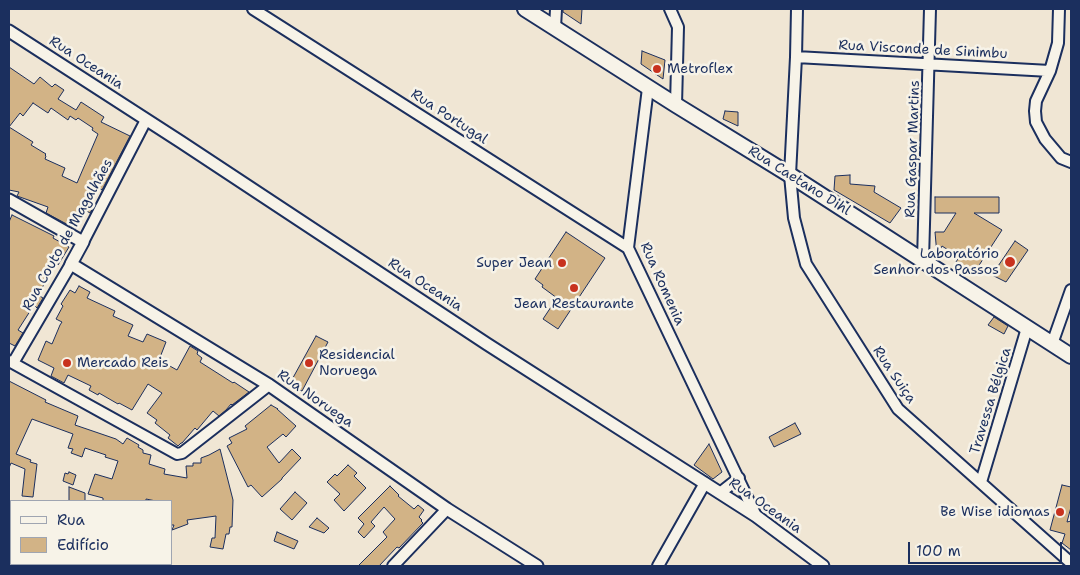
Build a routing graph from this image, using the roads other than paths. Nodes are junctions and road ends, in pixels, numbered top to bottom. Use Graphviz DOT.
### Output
graph roads {
  1 [pos="253,9"];
  2 [pos="525,9"];
  3 [pos="556,9"];
  4 [pos="670,9"];
  5 [pos="797,9"];
  6 [pos="930,9"];
  7 [pos="1060,9"];
  8 [pos="555,28"];
  9 [pos="9,31"];
  10 [pos="796,57"];
  11 [pos="929,64"];
  12 [pos="1050,71"];
  13 [pos="648,88"];
  14 [pos="676,105"];
  15 [pos="146,120"];
  16 [pos="1071,162"];
  17 [pos="790,175"];
  18 [pos="9,200"];
  19 [pos="82,242"];
  20 [pos="628,248"];
  21 [pos="923,260"];
  22 [pos="72,264"];
  23 [pos="1071,290"];
  24 [pos="1027,328"];
  25 [pos="1052,344"];
  26 [pos="1071,356"];
  27 [pos="11,362"];
  28 [pos="269,385"];
  29 [pos="739,478"];
  30 [pos="981,482"];
  31 [pos="705,483"];
  32 [pos="720,493"];
  33 [pos="447,509"];
  34 [pos="756,516"];
  35 [pos="1071,563"];
  36 [pos="393,566"];
  37 [pos="537,566"];
  38 [pos="658,566"];
  39 [pos="823,566"];
  1 -- 20 [label="street, Rua Portugal"];
  2 -- 8 [label="main road, Rua Caetano Dihl"];
  3 -- 8 [label="street"];
  4 -- 14 [label="street"];
  5 -- 10 [label="street, Rua Suiça"];
  6 -- 11 [label="street, Rua Gaspar Martins"];
  7 -- 12 [label="street"];
  8 -- 13 [label="main road, Rua Caetano Dihl"];
  9 -- 15 [label="street, Rua Oceania"];
  10 -- 11 [label="street, Rua Visconde de Sinimbu"];
  10 -- 17 [label="street, Rua Suiça"];
  11 -- 12 [label="street, Rua Visconde de Sinimbu"];
  11 -- 21 [label="street, Rua Gaspar Martins"];
  12 -- 16 [label="street"];
  13 -- 14 [label="main road, Rua Caetano Dihl"];
  13 -- 20 [label="street, Rua Romenia"];
  14 -- 17 [label="main road, Rua Caetano Dihl"];
  15 -- 19 [label="street, Rua Couto de Magalhães"];
  15 -- 31 [label="street, Rua Oceania"];
  17 -- 21 [label="main road, Rua Caetano Dihl"];
  17 -- 30 [label="street, Rua Suiça"];
  18 -- 19 [label="street"];
  19 -- 22 [label="street, Rua Couto de Magalhães"];
  20 -- 29 [label="street, Rua Romenia"];
  21 -- 24 [label="main road, Rua Caetano Dihl"];
  22 -- 27 [label="street, Rua Couto de Magalhães"];
  22 -- 28 [label="street, Rua Noruega"];
  23 -- 25 [label="street"];
  24 -- 25 [label="main road, Rua Caetano Dihl"];
  24 -- 30 [label="street, Travessa Bélgica"];
  25 -- 26 [label="main road, Rua Caetano Dihl"];
  27 -- 28 [label="street, Rua Couto de Magalhães"];
  28 -- 33 [label="street, Rua Noruega"];
  29 -- 32 [label="street"];
  29 -- 34 [label="street, Rua Romenia"];
  30 -- 35 [label="street, Rua Suiça"];
  31 -- 32 [label="street, Rua Oceania"];
  31 -- 38 [label="street"];
  32 -- 34 [label="street, Rua Oceania"];
  33 -- 36 [label="street"];
  33 -- 37 [label="street, Rua Noruega"];
  34 -- 39 [label="street, Rua Oceania"];
}
